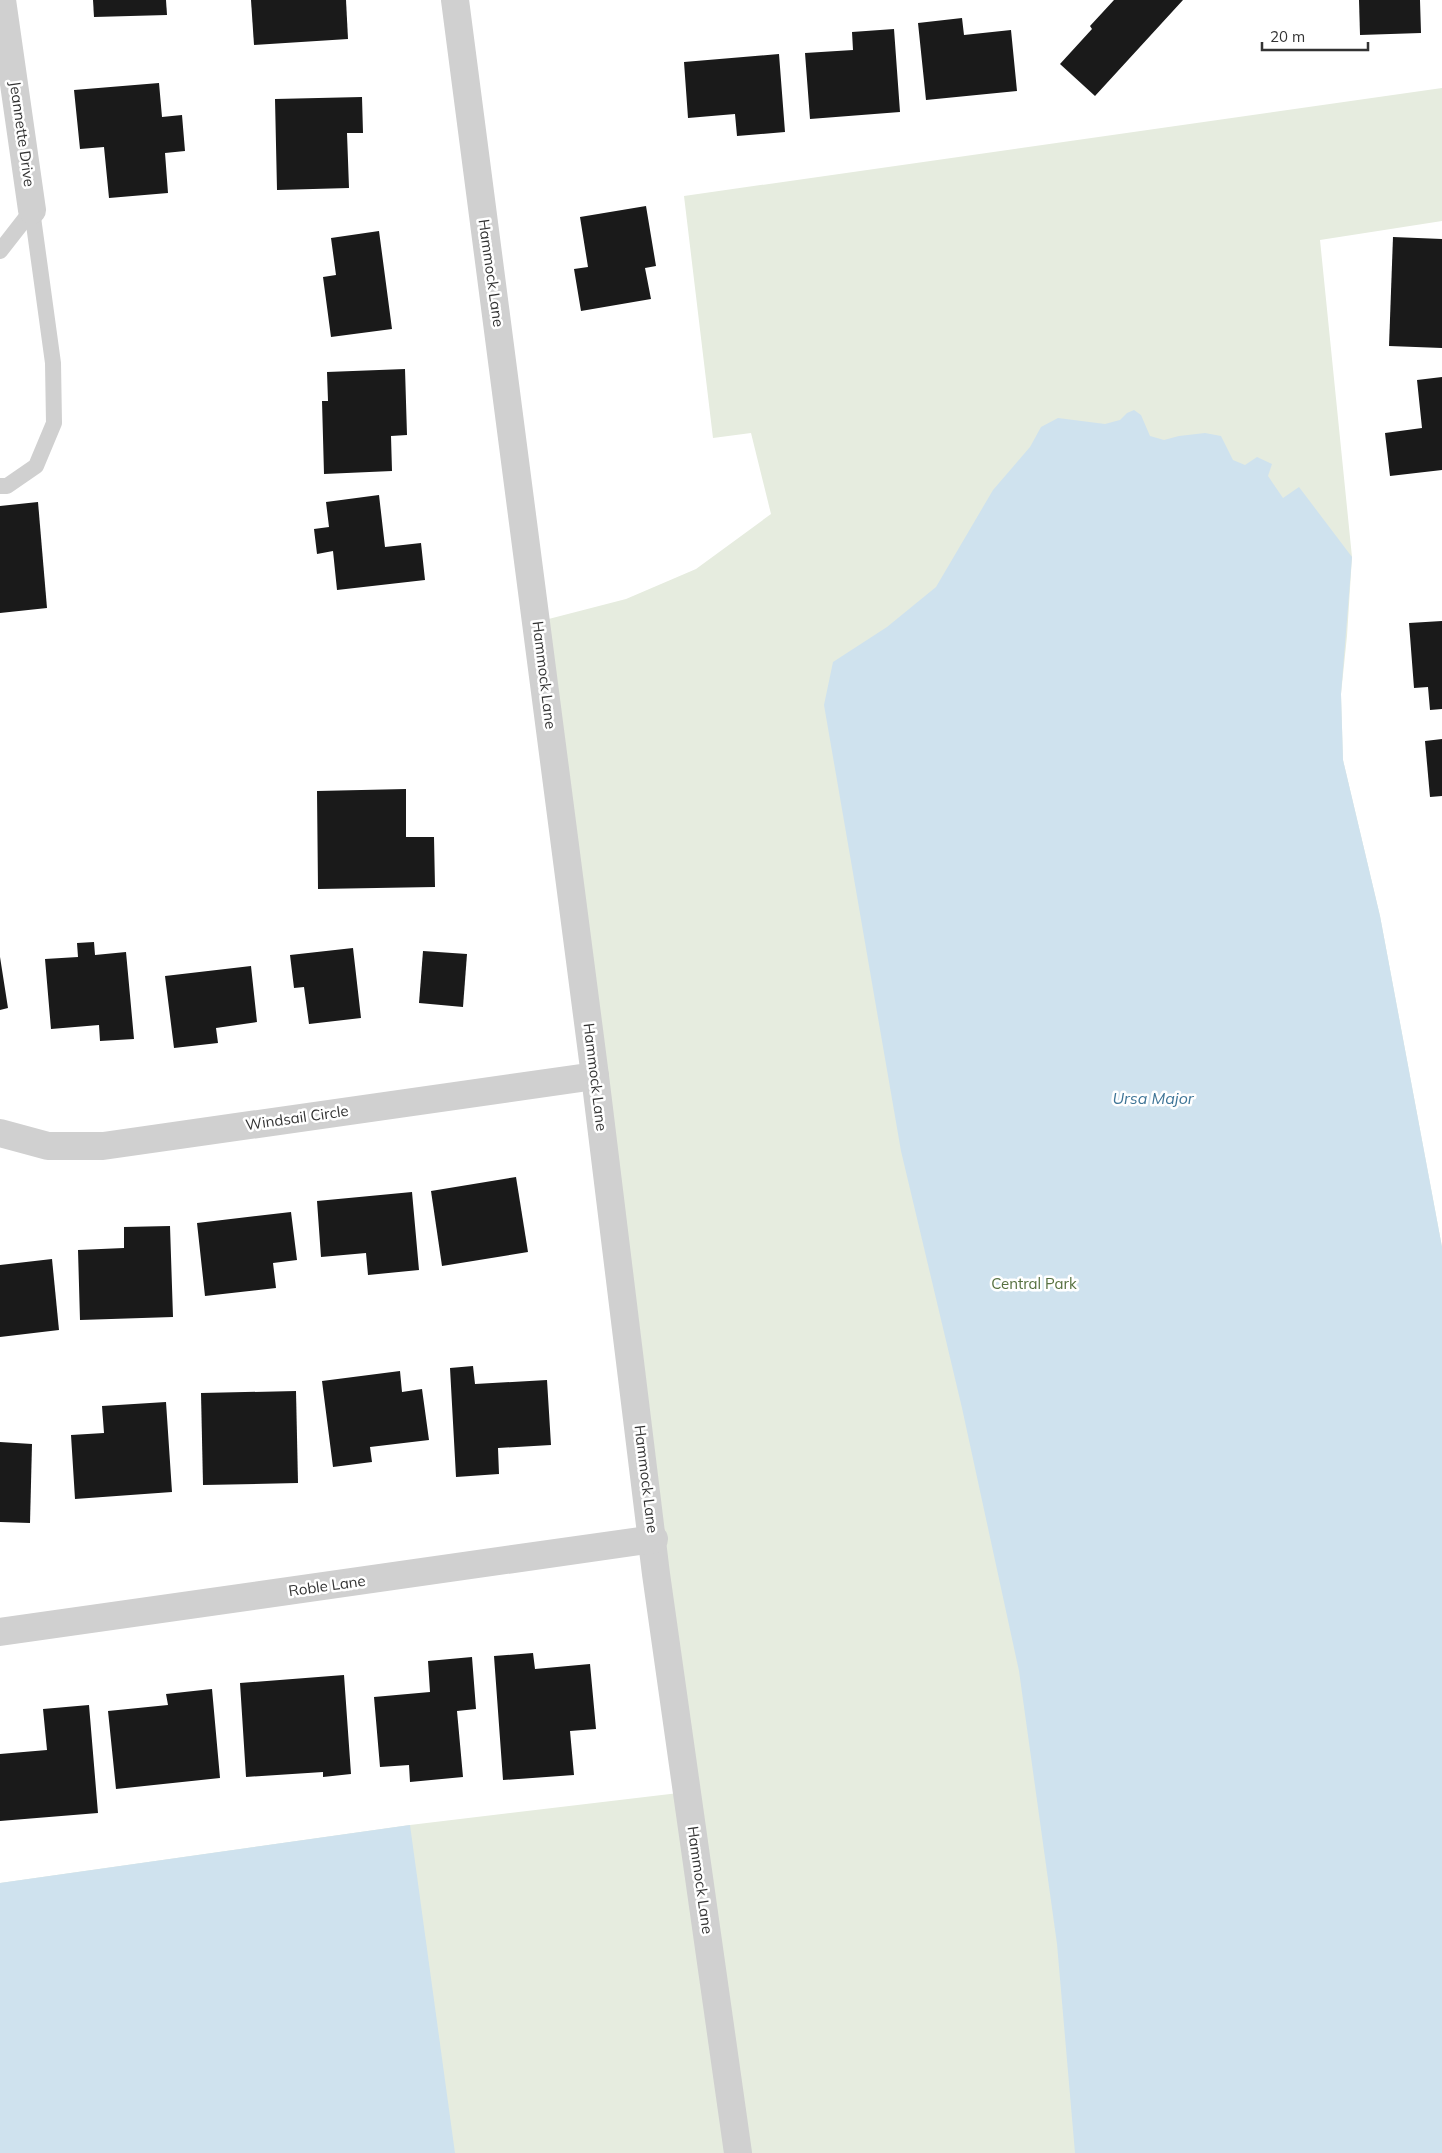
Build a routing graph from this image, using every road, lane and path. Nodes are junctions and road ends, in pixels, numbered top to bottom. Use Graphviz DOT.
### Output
graph roads {
  1 [pos="2,0"];
  2 [pos="455,0"];
  3 [pos="32,210"];
  4 [pos="0,251"];
  5 [pos="0,486"];
  6 [pos="595,1076"];
  7 [pos="0,1133"];
  8 [pos="654,1539"];
  9 [pos="0,1632"];
  10 [pos="738,2153"];
  1 -- 3 [label="street, Jeannette Drive"];
  2 -- 6 [label="street, Hammock Lane"];
  3 -- 4 [label="lane"];
  3 -- 5 [label="lane"];
  6 -- 7 [label="street, Windsail Circle"];
  6 -- 8 [label="street, Hammock Lane"];
  8 -- 9 [label="street, Roble Lane"];
  8 -- 10 [label="street, Hammock Lane"];
}
